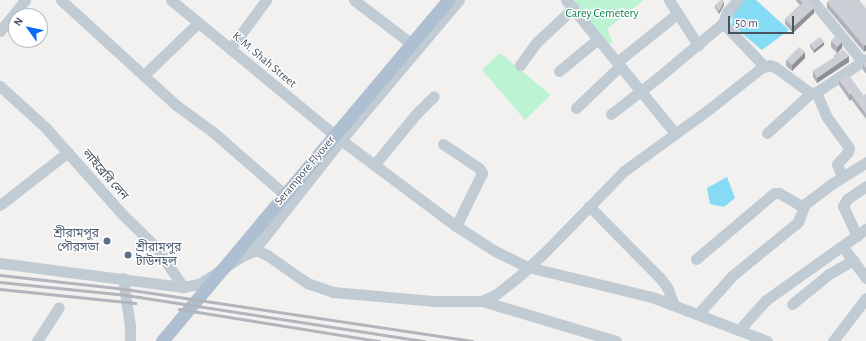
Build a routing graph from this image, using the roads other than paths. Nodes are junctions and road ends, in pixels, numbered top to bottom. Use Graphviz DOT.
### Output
graph roads {
  1 [pos="25,0"];
  2 [pos="61,0"];
  3 [pos="171,0"];
  4 [pos="266,0"];
  5 [pos="354,0"];
  6 [pos="448,0"];
  7 [pos="459,0"];
  8 [pos="669,0"];
  9 [pos="738,0"];
  10 [pos="812,0"];
  11 [pos="569,4"];
  12 [pos="678,14"];
  13 [pos="198,23"];
  14 [pos="723,23"];
  15 [pos="0,31"];
  16 [pos="598,39"];
  17 [pos="698,45"];
  18 [pos="230,49"];
  19 [pos="418,49"];
  20 [pos="864,60"];
  21 [pos="618,64"];
  22 [pos="520,65"];
  23 [pos="764,66"];
  24 [pos="560,71"];
  25 [pos="144,75"];
  26 [pos="0,86"];
  27 [pos="640,91"];
  28 [pos="814,93"];
  29 [pos="434,96"];
  30 [pos="576,108"];
  31 [pos="611,114"];
  32 [pos="675,133"];
  33 [pos="767,133"];
  34 [pos="341,140"];
  35 [pos="443,144"];
  36 [pos="68,152"];
  37 [pos="866,162"];
  38 [pos="374,165"];
  39 [pos="842,177"];
  40 [pos="866,186"];
  41 [pos="293,202"];
  42 [pos="0,205"];
  43 [pos="589,206"];
  44 [pos="803,207"];
  45 [pos="456,226"];
  46 [pos="862,232"];
  47 [pos="842,246"];
  48 [pos="254,250"];
  49 [pos="696,259"];
  50 [pos="852,260"];
  51 [pos="0,263"];
  52 [pos="528,267"];
  53 [pos="123,278"];
  54 [pos="866,278"];
  55 [pos="183,287"];
  56 [pos="866,298"];
  57 [pos="482,301"];
  58 [pos="792,304"];
  59 [pos="674,305"];
  60 [pos="59,307"];
  61 [pos="698,314"];
  62 [pos="739,330"];
  63 [pos="38,341"];
  64 [pos="130,341"];
  65 [pos="162,341"];
  66 [pos="616,341"];
  67 [pos="767,341"];
  68 [pos="833,341"];
  1 -- 15 [label="street"];
  2 -- 25 [label="street"];
  3 -- 13 [label="street, K. M. Shah Street"];
  4 -- 18 [label="street"];
  5 -- 19 [label="street"];
  6 -- 65 [label="main road, Serampore Flyover"];
  7 -- 19 [label="street"];
  8 -- 12 [label="street"];
  9 -- 14 [label="street"];
  10 -- 20 [label="street"];
  11 -- 16 [label="street"];
  11 -- 22 [label="street"];
  12 -- 17 [label="street"];
  12 -- 21 [label="street"];
  13 -- 18 [label="street, K. M. Shah Street"];
  13 -- 25 [label="street"];
  14 -- 17 [label="street"];
  14 -- 23 [label="street"];
  16 -- 21 [label="street"];
  16 -- 24 [label="street"];
  17 -- 27 [label="street"];
  18 -- 34 [label="street, K. M. Shah Street"];
  19 -- 34 [label="street"];
  20 -- 28 [label="street"];
  21 -- 27 [label="street"];
  21 -- 30 [label="street"];
  23 -- 28 [label="street"];
  23 -- 32 [label="street"];
  25 -- 41 [label="street"];
  26 -- 36 [label="street, লাইব্রেরি লেন"];
  27 -- 31 [label="street"];
  27 -- 32 [label="street"];
  28 -- 33 [label="street"];
  28 -- 39 [label="street"];
  29 -- 38 [label="street"];
  32 -- 43 [label="street"];
  34 -- 38 [label="street, K. M. Shah Street"];
  34 -- 41 [label="street"];
  35 -- 45 [label="street"];
  36 -- 42 [label="street"];
  36 -- 55 [label="street, লাইব্রেরি লেন"];
  37 -- 39 [label="street"];
  38 -- 45 [label="street, K. M. Shah Street"];
  39 -- 44 [label="street"];
  40 -- 46 [label="street"];
  41 -- 48 [label="street"];
  43 -- 52 [label="street"];
  43 -- 59 [label="street"];
  44 -- 49 [label="street"];
  44 -- 61 [label="street"];
  45 -- 52 [label="street, K. M. Shah Street"];
  46 -- 47 [label="street"];
  47 -- 50 [label="street"];
  47 -- 62 [label="street"];
  48 -- 55 [label="street"];
  48 -- 57 [label="street"];
  50 -- 54 [label="street"];
  50 -- 58 [label="street"];
  51 -- 53 [label="street"];
  52 -- 57 [label="street"];
  52 -- 59 [label="street, K. M. Shah Street"];
  53 -- 55 [label="street"];
  53 -- 64 [label="street"];
  56 -- 68 [label="street"];
  57 -- 66 [label="street"];
  59 -- 61 [label="street, K. M. Shah Street"];
  60 -- 63 [label="street"];
  61 -- 62 [label="street, K. M. Shah Street"];
  62 -- 67 [label="street, K. M. Shah Street"];
}
